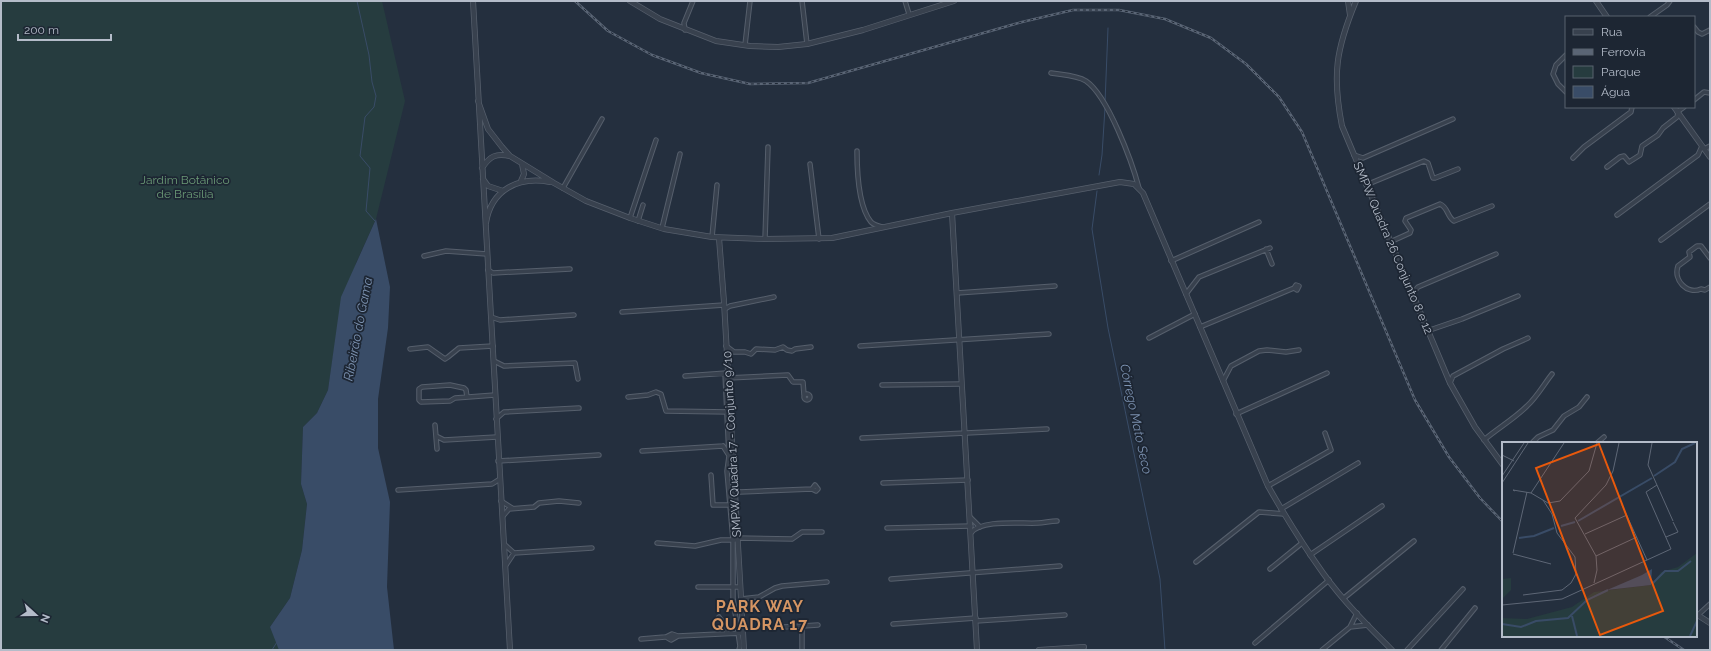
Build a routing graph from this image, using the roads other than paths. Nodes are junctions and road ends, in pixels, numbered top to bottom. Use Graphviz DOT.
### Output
graph roads {
  1 [pos="473,1"];
  2 [pos="630,1"];
  3 [pos="693,1"];
  4 [pos="750,1"];
  5 [pos="802,1"];
  6 [pos="905,1"];
  7 [pos="954,1"];
  8 [pos="1348,1"];
  9 [pos="1356,1"];
  10 [pos="1596,1"];
  11 [pos="1670,1"];
  12 [pos="909,14"];
  13 [pos="1350,16"];
  14 [pos="1606,16"];
  15 [pos="1651,16"];
  16 [pos="684,23"];
  17 [pos="678,27"];
  18 [pos="1695,28"];
  19 [pos="685,30"];
  20 [pos="1710,30"];
  21 [pos="807,44"];
  22 [pos="745,45"];
  23 [pos="1565,56"];
  24 [pos="1050,74"];
  25 [pos="1565,91"];
  26 [pos="1710,93"];
  27 [pos="1695,99"];
  28 [pos="478,101"];
  29 [pos="1632,108"];
  30 [pos="1674,108"];
  31 [pos="1683,108"];
  32 [pos="1678,115"];
  33 [pos="602,118"];
  34 [pos="1453,119"];
  35 [pos="656,140"];
  36 [pos="1710,146"];
  37 [pos="768,147"];
  38 [pos="1703,147"];
  39 [pos="857,151"];
  40 [pos="680,154"];
  41 [pos="1354,154"];
  42 [pos="510,156"];
  43 [pos="1710,157"];
  44 [pos="1362,158"];
  45 [pos="1573,158"];
  46 [pos="522,164"];
  47 [pos="810,164"];
  48 [pos="1359,167"];
  49 [pos="1607,167"];
  50 [pos="482,168"];
  51 [pos="1458,169"];
  52 [pos="482,178"];
  53 [pos="522,181"];
  54 [pos="554,183"];
  55 [pos="717,185"];
  56 [pos="1366,185"];
  57 [pos="563,188"];
  58 [pos="1139,188"];
  59 [pos="503,191"];
  60 [pos="1710,204"];
  61 [pos="643,205"];
  62 [pos="1492,206"];
  63 [pos="952,213"];
  64 [pos="1617,215"];
  65 [pos="630,218"];
  66 [pos="638,220"];
  67 [pos="871,222"];
  68 [pos="1259,222"];
  69 [pos="882,227"];
  70 [pos="662,228"];
  71 [pos="868,230"];
  72 [pos="485,231"];
  73 [pos="712,238"];
  74 [pos="719,238"];
  75 [pos="765,239"];
  76 [pos="819,239"];
  77 [pos="1661,240"];
  78 [pos="1390,242"];
  79 [pos="1270,248"];
  80 [pos="1266,249"];
  81 [pos="487,254"];
  82 [pos="1496,254"];
  83 [pos="424,256"];
  84 [pos="1710,258"];
  85 [pos="1171,261"];
  86 [pos="1272,264"];
  87 [pos="570,269"];
  88 [pos="488,270"];
  89 [pos="493,273"];
  90 [pos="488,278"];
  91 [pos="1407,284"];
  92 [pos="1055,286"];
  93 [pos="1418,287"];
  94 [pos="1710,287"];
  95 [pos="1294,288"];
  96 [pos="957,293"];
  97 [pos="1186,294"];
  98 [pos="1412,294"];
  99 [pos="1518,296"];
  100 [pos="774,297"];
  101 [pos="724,305"];
  102 [pos="730,306"];
  103 [pos="622,312"];
  104 [pos="1195,314"];
  105 [pos="574,315"];
  106 [pos="491,317"];
  107 [pos="500,320"];
  108 [pos="491,325"];
  109 [pos="1200,327"];
  110 [pos="1427,331"];
  111 [pos="1049,334"];
  112 [pos="1149,338"];
  113 [pos="1528,338"];
  114 [pos="959,339"];
  115 [pos="492,346"];
  116 [pos="726,346"];
  117 [pos="860,346"];
  118 [pos="811,347"];
  119 [pos="410,349"];
  120 [pos="1299,350"];
  121 [pos="734,352"];
  122 [pos="727,360"];
  123 [pos="494,361"];
  124 [pos="504,366"];
  125 [pos="494,372"];
  126 [pos="726,373"];
  127 [pos="1327,373"];
  128 [pos="1446,373"];
  129 [pos="1552,374"];
  130 [pos="685,376"];
  131 [pos="1453,376"];
  132 [pos="578,379"];
  133 [pos="730,380"];
  134 [pos="1223,381"];
  135 [pos="1450,383"];
  136 [pos="962,384"];
  137 [pos="882,385"];
  138 [pos="495,395"];
  139 [pos="804,395"];
  140 [pos="466,397"];
  141 [pos="628,397"];
  142 [pos="1587,397"];
  143 [pos="496,405"];
  144 [pos="579,408"];
  145 [pos="504,412"];
  146 [pos="728,412"];
  147 [pos="1236,414"];
  148 [pos="496,419"];
  149 [pos="435,425"];
  150 [pos="964,426"];
  151 [pos="1047,429"];
  152 [pos="731,432"];
  153 [pos="975,433"];
  154 [pos="1325,433"];
  155 [pos="964,434"];
  156 [pos="436,436"];
  157 [pos="497,437"];
  158 [pos="728,437"];
  159 [pos="1604,437"];
  160 [pos="862,438"];
  161 [pos="444,440"];
  162 [pos="1484,440"];
  163 [pos="1533,442"];
  164 [pos="1598,442"];
  165 [pos="723,446"];
  166 [pos="642,451"];
  167 [pos="598,455"];
  168 [pos="731,458"];
  169 [pos="498,461"];
  170 [pos="1358,463"];
  171 [pos="1502,464"];
  172 [pos="711,475"];
  173 [pos="500,479"];
  174 [pos="968,480"];
  175 [pos="883,483"];
  176 [pos="492,484"];
  177 [pos="1268,486"];
  178 [pos="500,488"];
  179 [pos="734,488"];
  180 [pos="812,489"];
  181 [pos="398,490"];
  182 [pos="740,492"];
  183 [pos="735,497"];
  184 [pos="501,501"];
  185 [pos="579,503"];
  186 [pos="729,505"];
  187 [pos="735,505"];
  188 [pos="1382,506"];
  189 [pos="514,508"];
  190 [pos="1281,509"];
  191 [pos="1284,514"];
  192 [pos="502,517"];
  193 [pos="970,517"];
  194 [pos="1057,521"];
  195 [pos="971,526"];
  196 [pos="980,527"];
  197 [pos="887,528"];
  198 [pos="822,532"];
  199 [pos="971,533"];
  200 [pos="736,540"];
  201 [pos="1414,541"];
  202 [pos="657,543"];
  203 [pos="1302,543"];
  204 [pos="504,544"];
  205 [pos="592,548"];
  206 [pos="514,553"];
  207 [pos="1310,555"];
  208 [pos="1196,562"];
  209 [pos="505,566"];
  210 [pos="1060,566"];
  211 [pos="1270,569"];
  212 [pos="973,572"];
  213 [pos="891,579"];
  214 [pos="1329,580"];
  215 [pos="827,582"];
  216 [pos="698,587"];
  217 [pos="733,587"];
  218 [pos="740,587"];
  219 [pos="1463,589"];
  220 [pos="1344,598"];
  221 [pos="741,599"];
  222 [pos="1710,604"];
  223 [pos="1475,608"];
  224 [pos="1357,613"];
  225 [pos="1065,614"];
  226 [pos="1697,614"];
  227 [pos="719,617"];
  228 [pos="976,619"];
  229 [pos="1710,623"];
  230 [pos="893,624"];
  231 [pos="818,625"];
  232 [pos="1368,625"];
  233 [pos="802,626"];
  234 [pos="784,627"];
  235 [pos="1350,627"];
  236 [pos="727,633"];
  237 [pos="741,633"];
  238 [pos="642,639"];
  239 [pos="1255,643"];
  240 [pos="1085,648"];
  241 [pos="1059,649"];
  242 [pos="510,650"];
  243 [pos="739,650"];
  244 [pos="744,650"];
  245 [pos="802,650"];
  246 [pos="978,650"];
  247 [pos="1039,650"];
  248 [pos="1322,650"];
  249 [pos="1391,650"];
  250 [pos="1407,650"];
  251 [pos="1441,650"];
  1 -- 28 [label="street"];
  2 -- 17 [label="street"];
  3 -- 16 [label="street"];
  4 -- 22 [label="street"];
  5 -- 21 [label="street"];
  6 -- 12 [label="street"];
  7 -- 12 [label="street"];
  8 -- 13 [label="street, SMPW Quadra 26 Conjunto 8 e 12"];
  9 -- 13 [label="street, SMPW Quadra 26 Conjunto 8 e 12"];
  10 -- 14 [label="street"];
  11 -- 15 [label="street"];
  12 -- 21 [label="street"];
  13 -- 41 [label="street, SMPW Quadra 26 Conjunto 8 e 12"];
  16 -- 17 [label="street"];
  16 -- 19 [label="street"];
  17 -- 19 [label="street"];
  18 -- 20 [label="street"];
  19 -- 22 [label="street"];
  21 -- 22 [label="street"];
  23 -- 25 [label="street"];
  24 -- 58 [label="street"];
  26 -- 27 [label="street"];
  28 -- 42 [label="street"];
  28 -- 50 [label="street"];
  29 -- 45 [label="street"];
  30 -- 32 [label="street"];
  31 -- 32 [label="street"];
  32 -- 38 [label="street"];
  32 -- 49 [label="street"];
  33 -- 57 [label="street"];
  34 -- 44 [label="street"];
  35 -- 65 [label="street"];
  36 -- 38 [label="street"];
  37 -- 75 [label="street"];
  38 -- 43 [label="street"];
  38 -- 64 [label="street"];
  39 -- 67 [label="street"];
  40 -- 70 [label="street"];
  41 -- 44 [label="street"];
  41 -- 48 [label="street, SMPW Quadra 26 Conjunto 8 e 12"];
  42 -- 46 [label="street"];
  42 -- 50 [label="street"];
  44 -- 48 [label="street"];
  46 -- 53 [label="street"];
  46 -- 54 [label="street"];
  47 -- 76 [label="street"];
  48 -- 56 [label="street, SMPW Quadra 26 Conjunto 8 e 12"];
  50 -- 52 [label="street"];
  51 -- 56 [label="street"];
  52 -- 59 [label="street"];
  52 -- 72 [label="street"];
  53 -- 54 [label="street"];
  53 -- 59 [label="street"];
  54 -- 57 [label="street"];
  55 -- 73 [label="street"];
  56 -- 78 [label="street, SMPW Quadra 26 Conjunto 8 e 12"];
  57 -- 65 [label="street"];
  58 -- 63 [label="street"];
  58 -- 85 [label="street"];
  59 -- 72 [label="street"];
  60 -- 77 [label="street"];
  61 -- 66 [label="street"];
  62 -- 78 [label="street"];
  63 -- 69 [label="street"];
  63 -- 96 [label="street"];
  65 -- 66 [label="street"];
  66 -- 70 [label="street"];
  67 -- 69 [label="street"];
  67 -- 71 [label="street"];
  68 -- 85 [label="street"];
  69 -- 71 [label="street"];
  70 -- 73 [label="street"];
  71 -- 76 [label="street"];
  72 -- 81 [label="street"];
  73 -- 74 [label="street"];
  74 -- 75 [label="street"];
  74 -- 101 [label="street, SMPW Quadra 17 - Conjunto 9/10"];
  75 -- 76 [label="street"];
  78 -- 91 [label="street, SMPW Quadra 26 Conjunto 8 e 12"];
  79 -- 80 [label="street"];
  80 -- 86 [label="street"];
  80 -- 97 [label="street"];
  81 -- 83 [label="street"];
  81 -- 88 [label="street"];
  82 -- 93 [label="street"];
  84 -- 94 [label="street"];
  85 -- 97 [label="street"];
  87 -- 89 [label="street"];
  88 -- 89 [label="street"];
  88 -- 90 [label="street"];
  89 -- 90 [label="street"];
  90 -- 106 [label="street"];
  91 -- 93 [label="street"];
  91 -- 98 [label="street, SMPW Quadra 26 Conjunto 8 e 12"];
  92 -- 96 [label="street"];
  93 -- 98 [label="street"];
  95 -- 109 [label="street"];
  96 -- 114 [label="street"];
  97 -- 104 [label="street"];
  98 -- 110 [label="street, SMPW Quadra 26 Conjunto 8 e 12"];
  99 -- 110 [label="street"];
  100 -- 102 [label="street"];
  101 -- 102 [label="street"];
  101 -- 102 [label="street"];
  101 -- 103 [label="street"];
  101 -- 116 [label="street, SMPW Quadra 17 - Conjunto 9/10"];
  104 -- 109 [label="street"];
  104 -- 112 [label="street"];
  105 -- 107 [label="street"];
  106 -- 107 [label="street"];
  106 -- 108 [label="street"];
  107 -- 108 [label="street"];
  108 -- 115 [label="street"];
  109 -- 134 [label="street"];
  110 -- 128 [label="street, SMPW Quadra 26 Conjunto 8 e 12"];
  111 -- 114 [label="street"];
  113 -- 131 [label="street"];
  114 -- 117 [label="street"];
  114 -- 136 [label="street"];
  115 -- 119 [label="street"];
  115 -- 123 [label="street"];
  116 -- 121 [label="street"];
  116 -- 122 [label="street, SMPW Quadra 17 - Conjunto 9/10"];
  118 -- 121 [label="street"];
  120 -- 134 [label="street"];
  121 -- 122 [label="street"];
  122 -- 126 [label="street, SMPW Quadra 17 - Conjunto 9/10"];
  123 -- 124 [label="street"];
  123 -- 125 [label="street"];
  124 -- 125 [label="street"];
  124 -- 132 [label="street"];
  125 -- 138 [label="street"];
  126 -- 130 [label="street"];
  126 -- 133 [label="street, SMPW Quadra 17 - Conjunto 9/10"];
  126 -- 146 [label="street"];
  127 -- 147 [label="street"];
  128 -- 131 [label="street"];
  128 -- 135 [label="street, SMPW Quadra 26 Conjunto 8 e 12"];
  129 -- 162 [label="street"];
  131 -- 135 [label="street"];
  133 -- 139 [label="street"];
  133 -- 146 [label="street, SMPW Quadra 17 - Conjunto 9/10"];
  134 -- 147 [label="street"];
  135 -- 162 [label="street, SMPW Quadra 26 Conjunto 8 e 12"];
  136 -- 137 [label="street"];
  136 -- 150 [label="street"];
  138 -- 140 [label="street"];
  138 -- 143 [label="street"];
  140 -- 140 [label="street"];
  141 -- 146 [label="street"];
  142 -- 163 [label="street"];
  143 -- 145 [label="street"];
  143 -- 148 [label="street"];
  144 -- 145 [label="street"];
  145 -- 148 [label="street"];
  146 -- 152 [label="street, SMPW Quadra 17 - Conjunto 9/10"];
  146 -- 158 [label="street"];
  147 -- 177 [label="street"];
  148 -- 157 [label="street"];
  149 -- 156 [label="street"];
  150 -- 153 [label="street"];
  150 -- 155 [label="street"];
  151 -- 153 [label="street"];
  152 -- 158 [label="street"];
  152 -- 168 [label="street, SMPW Quadra 17 - Conjunto 9/10"];
  153 -- 155 [label="street"];
  154 -- 177 [label="street"];
  155 -- 160 [label="street"];
  155 -- 174 [label="street"];
  156 -- 161 [label="street"];
  156 -- 161 [label="street"];
  157 -- 161 [label="street"];
  157 -- 169 [label="street"];
  158 -- 165 [label="street"];
  158 -- 168 [label="street"];
  159 -- 164 [label="street"];
  162 -- 171 [label="street, SMPW Quadra 26 Conjunto 8 e 12"];
  165 -- 166 [label="street"];
  165 -- 168 [label="street"];
  167 -- 169 [label="street"];
  168 -- 179 [label="street, SMPW Quadra 17 - Conjunto 9/10"];
  168 -- 186 [label="street"];
  169 -- 173 [label="street"];
  170 -- 190 [label="street"];
  172 -- 186 [label="street"];
  173 -- 176 [label="street"];
  173 -- 178 [label="street"];
  174 -- 175 [label="street"];
  174 -- 193 [label="street"];
  176 -- 178 [label="street"];
  176 -- 181 [label="street"];
  177 -- 190 [label="street"];
  178 -- 184 [label="street"];
  179 -- 182 [label="street"];
  179 -- 183 [label="street, SMPW Quadra 17 - Conjunto 9/10"];
  180 -- 182 [label="street"];
  182 -- 183 [label="street"];
  183 -- 187 [label="street, SMPW Quadra 17 - Conjunto 9/10"];
  184 -- 189 [label="street"];
  184 -- 192 [label="street"];
  185 -- 189 [label="street"];
  186 -- 187 [label="street"];
  186 -- 200 [label="street"];
  187 -- 200 [label="street, SMPW Quadra 17 - Conjunto 9/10"];
  188 -- 207 [label="street"];
  189 -- 192 [label="street"];
  190 -- 191 [label="street"];
  191 -- 203 [label="street"];
  191 -- 208 [label="street"];
  192 -- 204 [label="street"];
  193 -- 195 [label="street"];
  193 -- 196 [label="street"];
  194 -- 196 [label="street"];
  195 -- 197 [label="street"];
  195 -- 199 [label="street"];
  196 -- 199 [label="street"];
  198 -- 200 [label="street"];
  199 -- 212 [label="street"];
  200 -- 202 [label="street"];
  200 -- 217 [label="street"];
  200 -- 218 [label="street, SMPW Quadra 17 - Conjunto 9/10"];
  201 -- 220 [label="street"];
  203 -- 207 [label="street"];
  203 -- 211 [label="street"];
  204 -- 206 [label="street"];
  204 -- 209 [label="street"];
  205 -- 206 [label="street"];
  206 -- 209 [label="street"];
  207 -- 214 [label="street"];
  209 -- 242 [label="street"];
  210 -- 212 [label="street"];
  212 -- 213 [label="street"];
  212 -- 228 [label="street"];
  214 -- 220 [label="street"];
  214 -- 239 [label="street"];
  215 -- 221 [label="street"];
  216 -- 217 [label="street"];
  217 -- 218 [label="street"];
  217 -- 237 [label="street"];
  218 -- 221 [label="street, SMPW Quadra 17 - Conjunto 9/10"];
  219 -- 250 [label="street"];
  220 -- 224 [label="street"];
  221 -- 237 [label="street, SMPW Quadra 17 - Conjunto 9/10"];
  222 -- 226 [label="street"];
  223 -- 251 [label="street"];
  224 -- 232 [label="street"];
  224 -- 235 [label="street"];
  225 -- 228 [label="street"];
  226 -- 229 [label="street"];
  227 -- 236 [label="street"];
  228 -- 230 [label="street"];
  228 -- 246 [label="street"];
  231 -- 233 [label="street"];
  232 -- 235 [label="street"];
  232 -- 249 [label="street"];
  233 -- 234 [label="street"];
  233 -- 245 [label="street"];
  235 -- 248 [label="street"];
  236 -- 237 [label="street"];
  236 -- 238 [label="street"];
  237 -- 243 [label="street"];
  237 -- 244 [label="street, SMPW Quadra 17 - Conjunto 9/10"];
  240 -- 241 [label="street"];
  241 -- 247 [label="street"];
}
